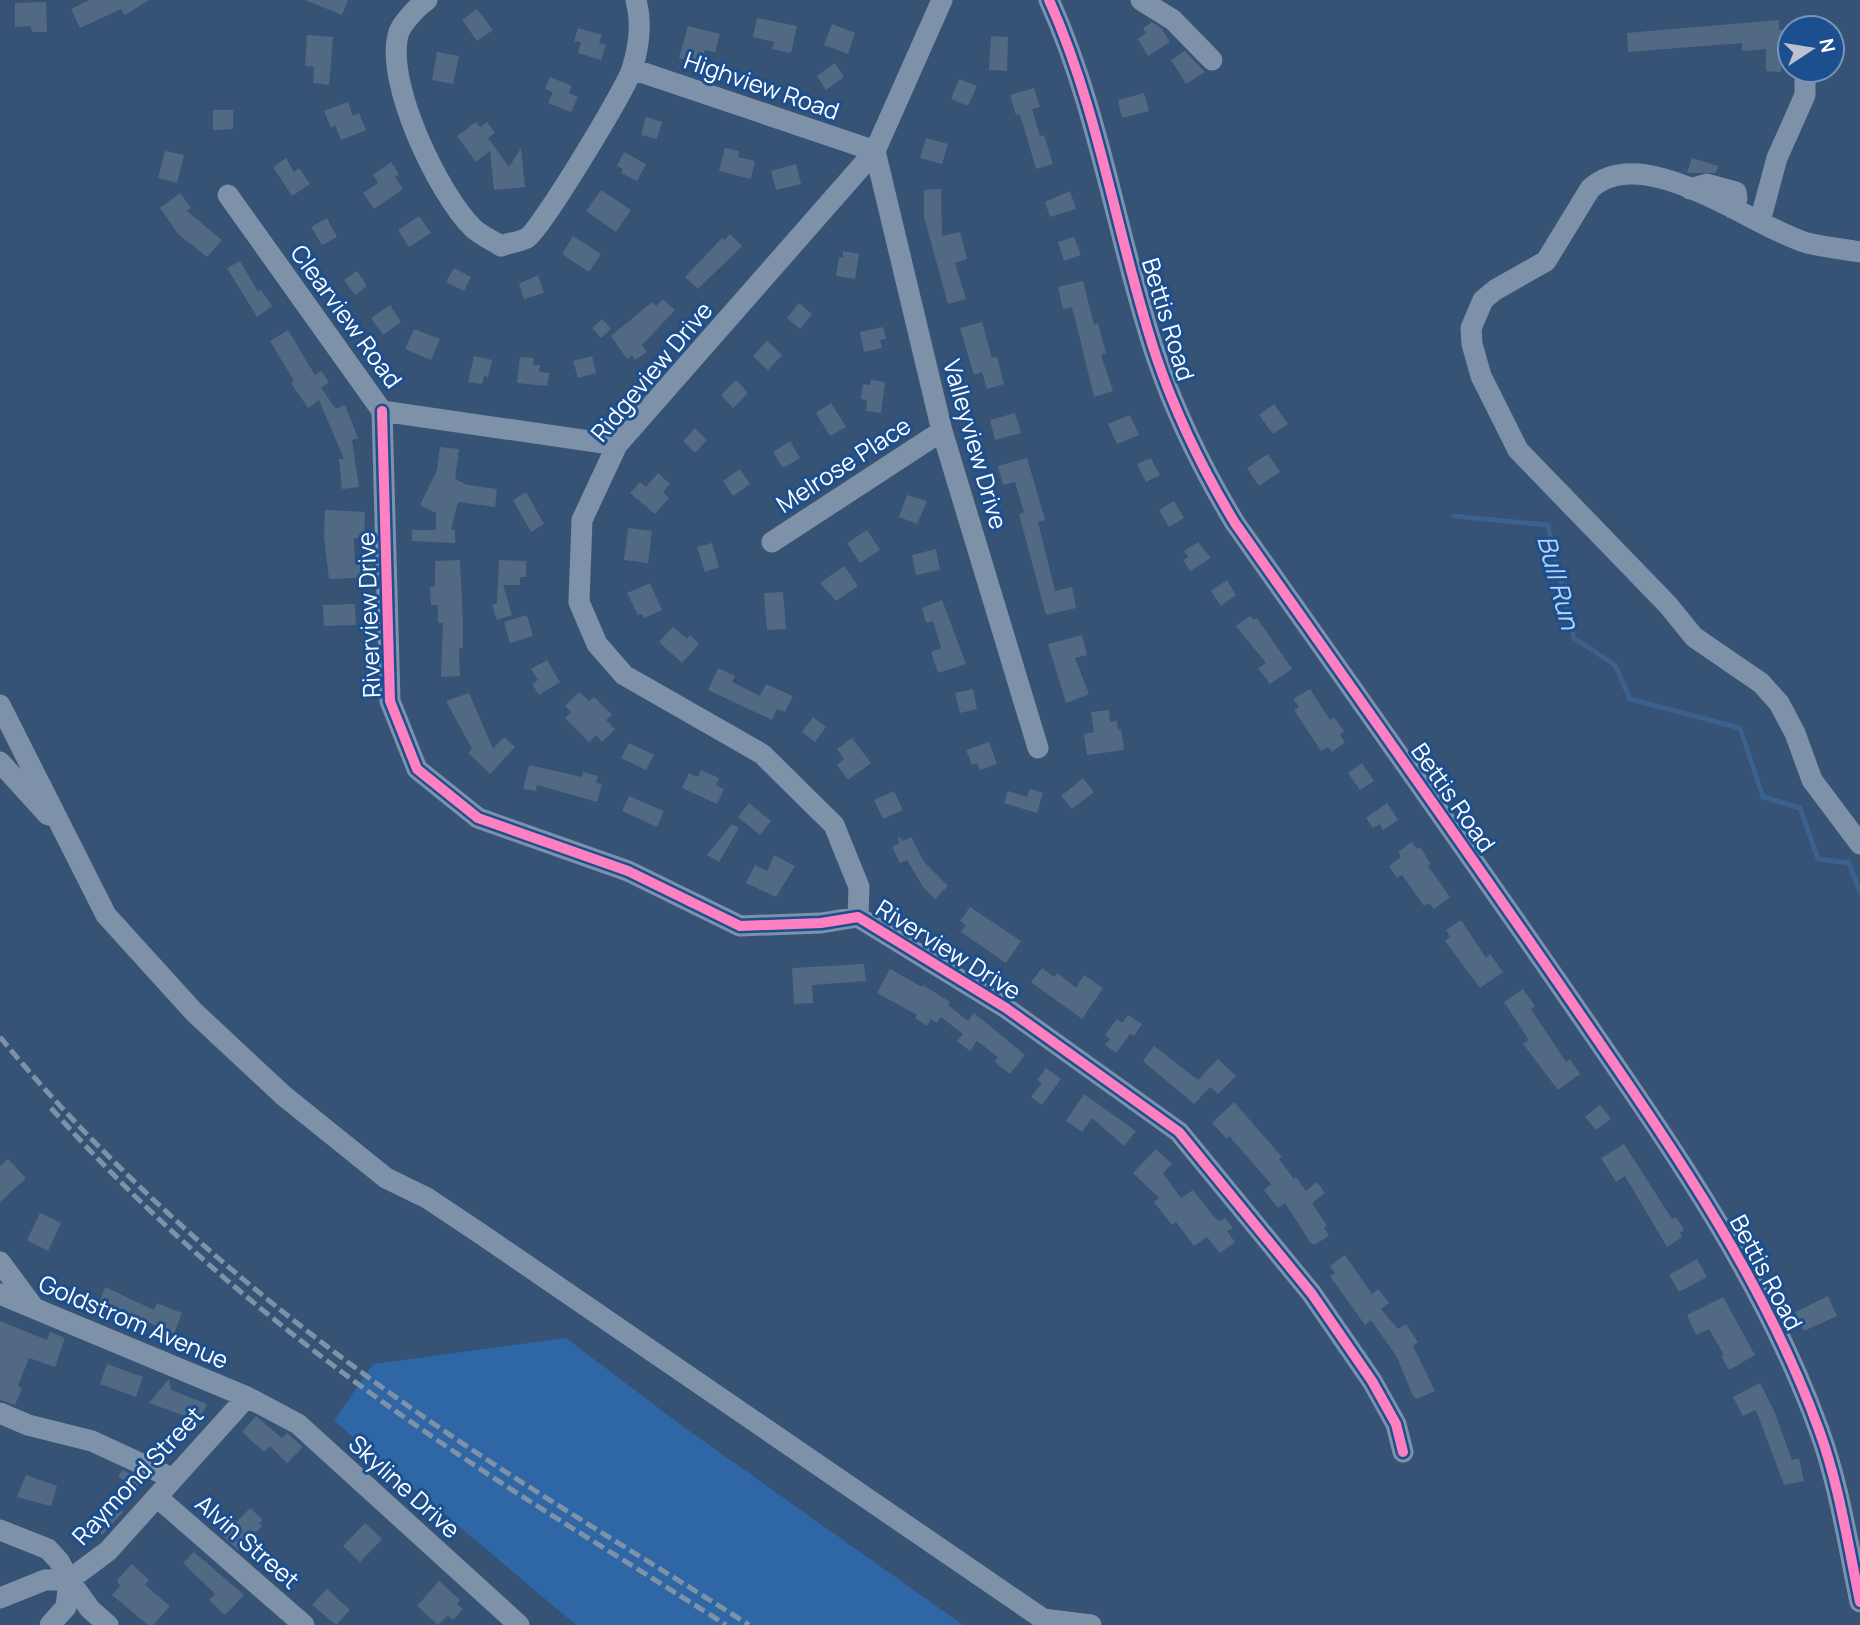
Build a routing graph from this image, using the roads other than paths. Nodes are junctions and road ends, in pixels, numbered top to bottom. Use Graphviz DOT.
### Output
graph roads {
  1 [pos="427,0"];
  2 [pos="636,0"];
  3 [pos="942,0"];
  4 [pos="1049,0"];
  5 [pos="1141,0"];
  6 [pos="1212,60"];
  7 [pos="632,69"];
  8 [pos="1805,84"];
  9 [pos="875,151"];
  10 [pos="228,195"];
  11 [pos="1760,221"];
  12 [pos="1860,252"];
  13 [pos="382,411"];
  14 [pos="942,431"];
  15 [pos="617,445"];
  16 [pos="772,542"];
  17 [pos="0,705"];
  18 [pos="1038,748"];
  19 [pos="0,762"];
  20 [pos="60,826"];
  21 [pos="1860,845"];
  22 [pos="858,917"];
  23 [pos="0,1262"];
  24 [pos="0,1294"];
  25 [pos="34,1308"];
  26 [pos="247,1397"];
  27 [pos="0,1413"];
  28 [pos="1403,1452"];
  29 [pos="172,1478"];
  30 [pos="157,1497"];
  31 [pos="0,1530"];
  32 [pos="69,1580"];
  33 [pos="0,1598"];
  34 [pos="1860,1602"];
  35 [pos="1045,1622"];
  36 [pos="50,1625"];
  37 [pos="108,1625"];
  38 [pos="304,1625"];
  39 [pos="519,1625"];
  40 [pos="1091,1625"];
  1 -- 7 [label="street"];
  2 -- 7 [label="street"];
  3 -- 9 [label="street, Ridgeview Drive"];
  4 -- 34 [label="street, Bettis Road"];
  5 -- 6 [label="street"];
  7 -- 9 [label="street, Highview Road"];
  8 -- 11 [label="street"];
  9 -- 14 [label="street, Valleyview Drive"];
  9 -- 15 [label="street, Ridgeview Drive"];
  10 -- 13 [label="street, Clearview Road"];
  11 -- 12 [label="street"];
  11 -- 21 [label="street"];
  13 -- 15 [label="street, Clearview Road"];
  13 -- 22 [label="street, Riverview Drive"];
  14 -- 16 [label="street, Melrose Place"];
  14 -- 18 [label="street, Valleyview Drive"];
  15 -- 22 [label="street, Ridgeview Drive"];
  17 -- 20 [label="street"];
  19 -- 20 [label="street"];
  20 -- 35 [label="street"];
  22 -- 28 [label="street, Riverview Drive"];
  23 -- 25 [label="street"];
  24 -- 25 [label="street, Goldstrom Avenue"];
  25 -- 26 [label="street, Goldstrom Avenue"];
  26 -- 29 [label="street, Raymond Street"];
  26 -- 39 [label="street, Skyline Drive"];
  27 -- 29 [label="street"];
  29 -- 30 [label="street, Raymond Street"];
  30 -- 32 [label="street, Raymond Street"];
  30 -- 38 [label="street, Alvin Street"];
  31 -- 32 [label="street"];
  32 -- 33 [label="street"];
  32 -- 36 [label="street, Raymond Street"];
  32 -- 37 [label="street"];
  35 -- 40 [label="street"];
}
